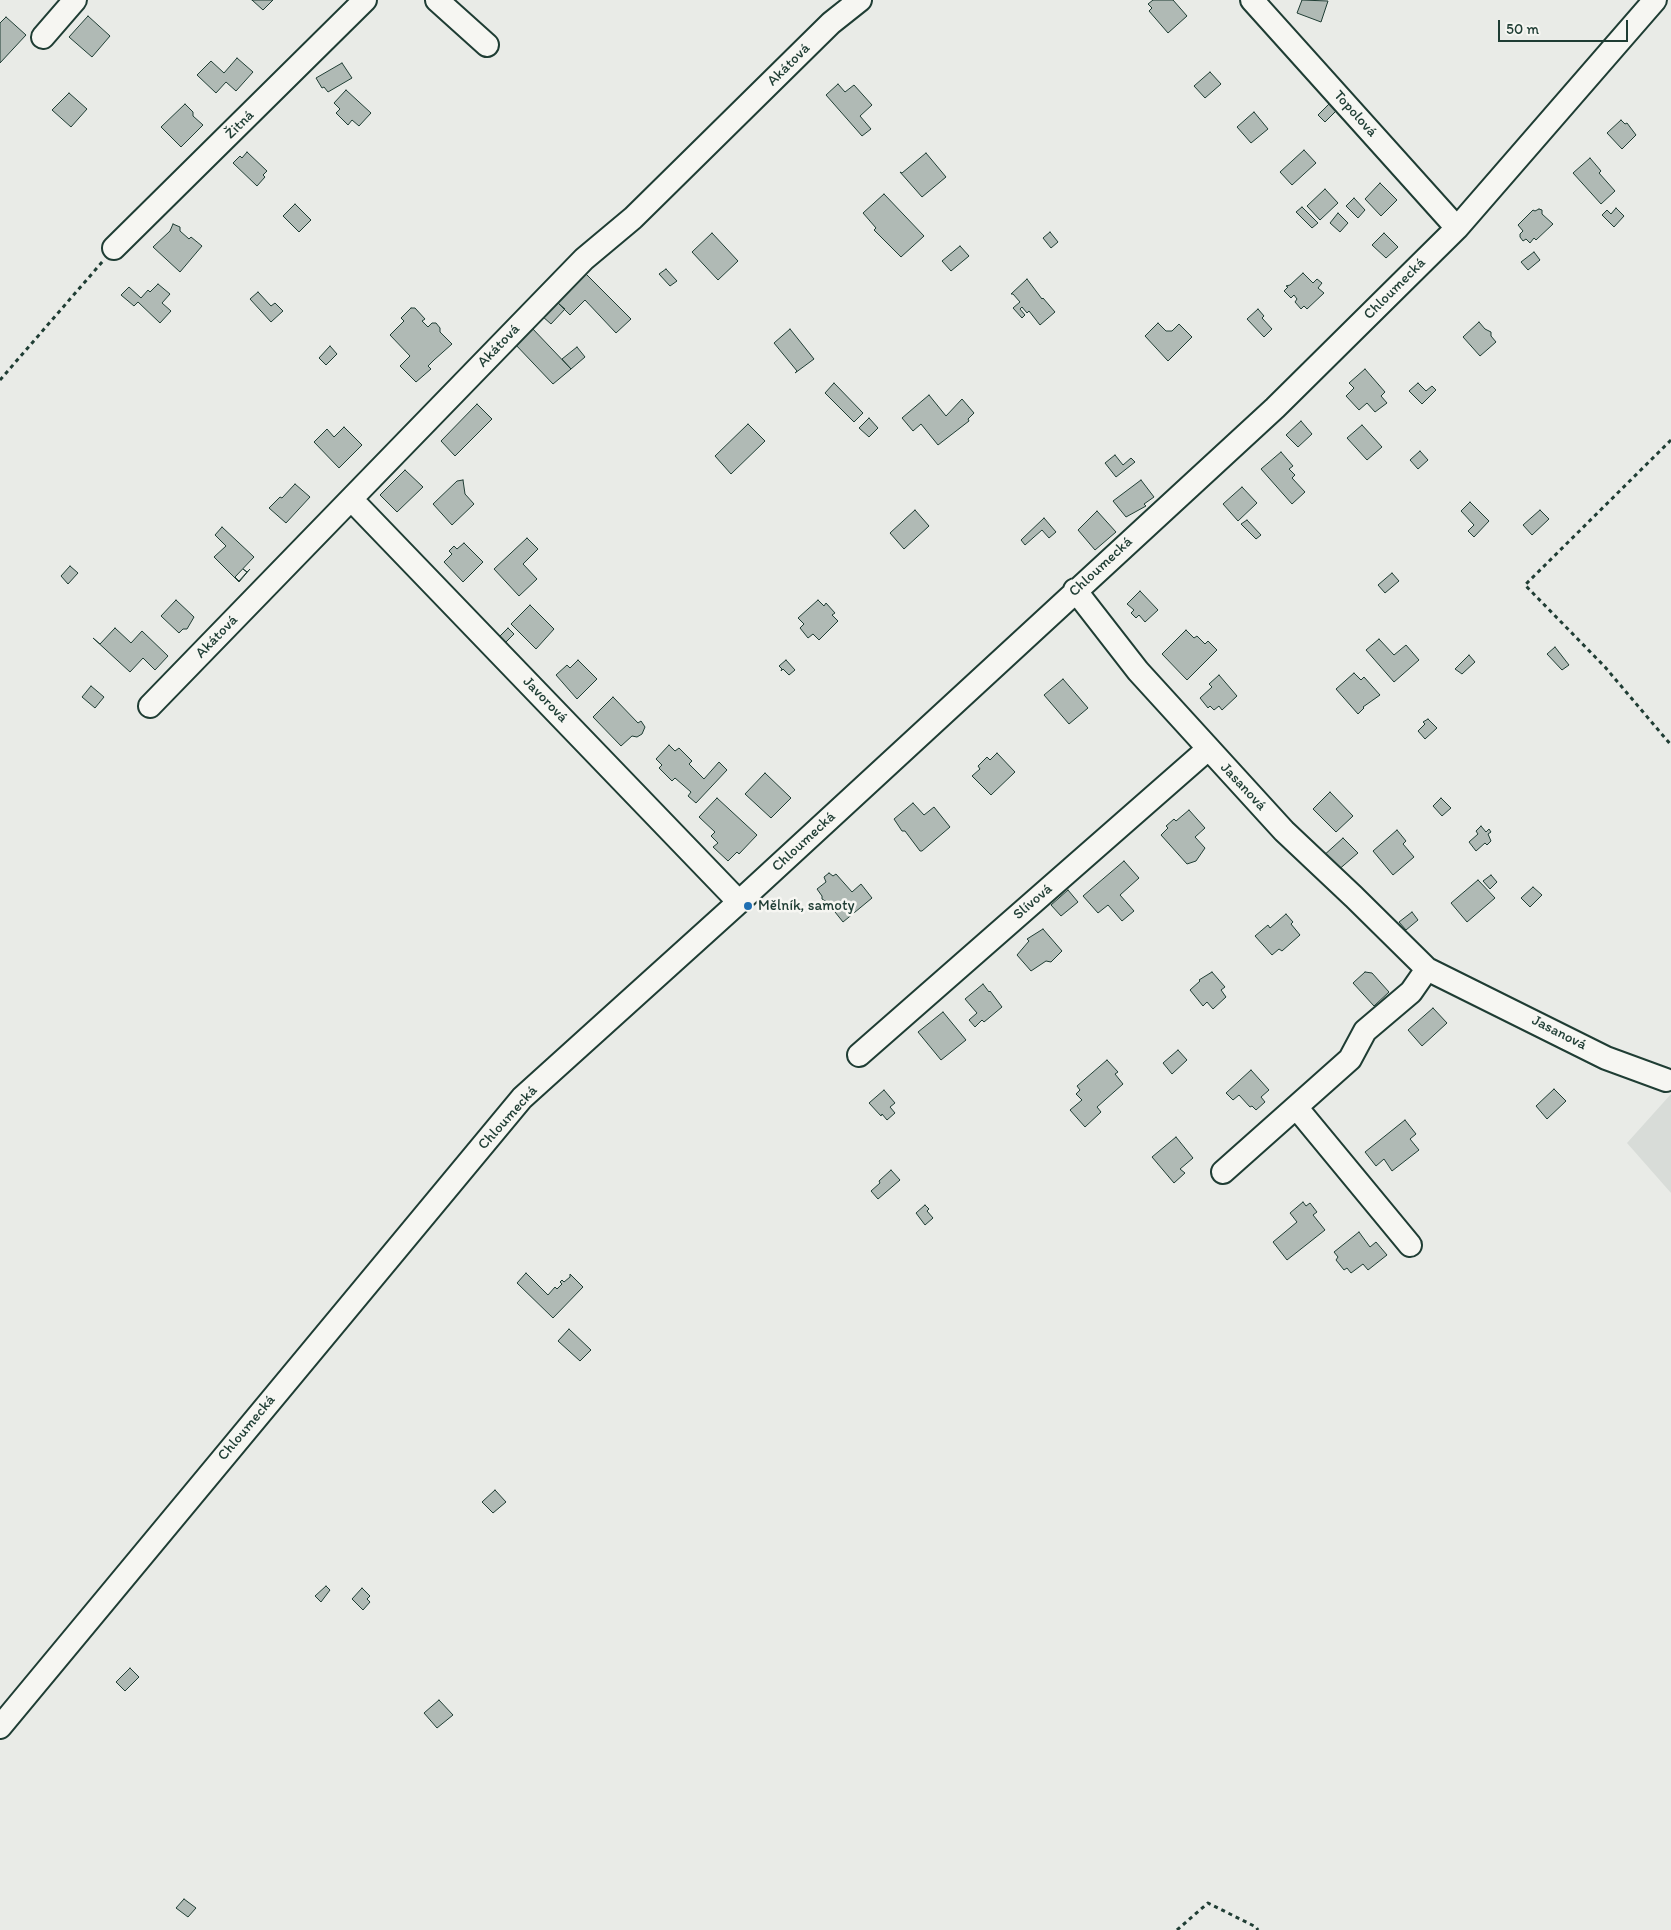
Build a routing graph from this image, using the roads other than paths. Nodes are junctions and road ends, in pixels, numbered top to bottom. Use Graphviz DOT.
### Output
graph roads {
  1 [pos="75,0"];
  2 [pos="365,0"];
  3 [pos="437,0"];
  4 [pos="860,0"];
  5 [pos="1252,0"];
  6 [pos="1655,0"];
  7 [pos="44,37"];
  8 [pos="487,45"];
  9 [pos="1457,228"];
  10 [pos="114,248"];
  11 [pos="351,499"];
  12 [pos="1075,590"];
  13 [pos="150,706"];
  14 [pos="1208,750"];
  15 [pos="739,902"];
  16 [pos="1427,969"];
  17 [pos="859,1055"];
  18 [pos="1666,1080"];
  19 [pos="1296,1107"];
  20 [pos="1223,1172"];
  21 [pos="1410,1245"];
  22 [pos="0,1727"];
  1 -- 7 [label="street"];
  2 -- 10 [label="street, Žitná"];
  3 -- 8 [label="street"];
  4 -- 11 [label="street, Akátová"];
  5 -- 9 [label="street, Topolová"];
  6 -- 9 [label="street, Chloumecká"];
  9 -- 12 [label="street, Chloumecká"];
  11 -- 13 [label="street, Akátová"];
  11 -- 15 [label="street, Javorová"];
  12 -- 14 [label="street, Jasanová"];
  12 -- 15 [label="street, Chloumecká"];
  14 -- 16 [label="street, Jasanová"];
  14 -- 17 [label="street, Slívová"];
  15 -- 22 [label="street, Chloumecká"];
  16 -- 18 [label="street, Jasanová"];
  16 -- 19 [label="street"];
  19 -- 20 [label="street"];
  19 -- 21 [label="street"];
}
